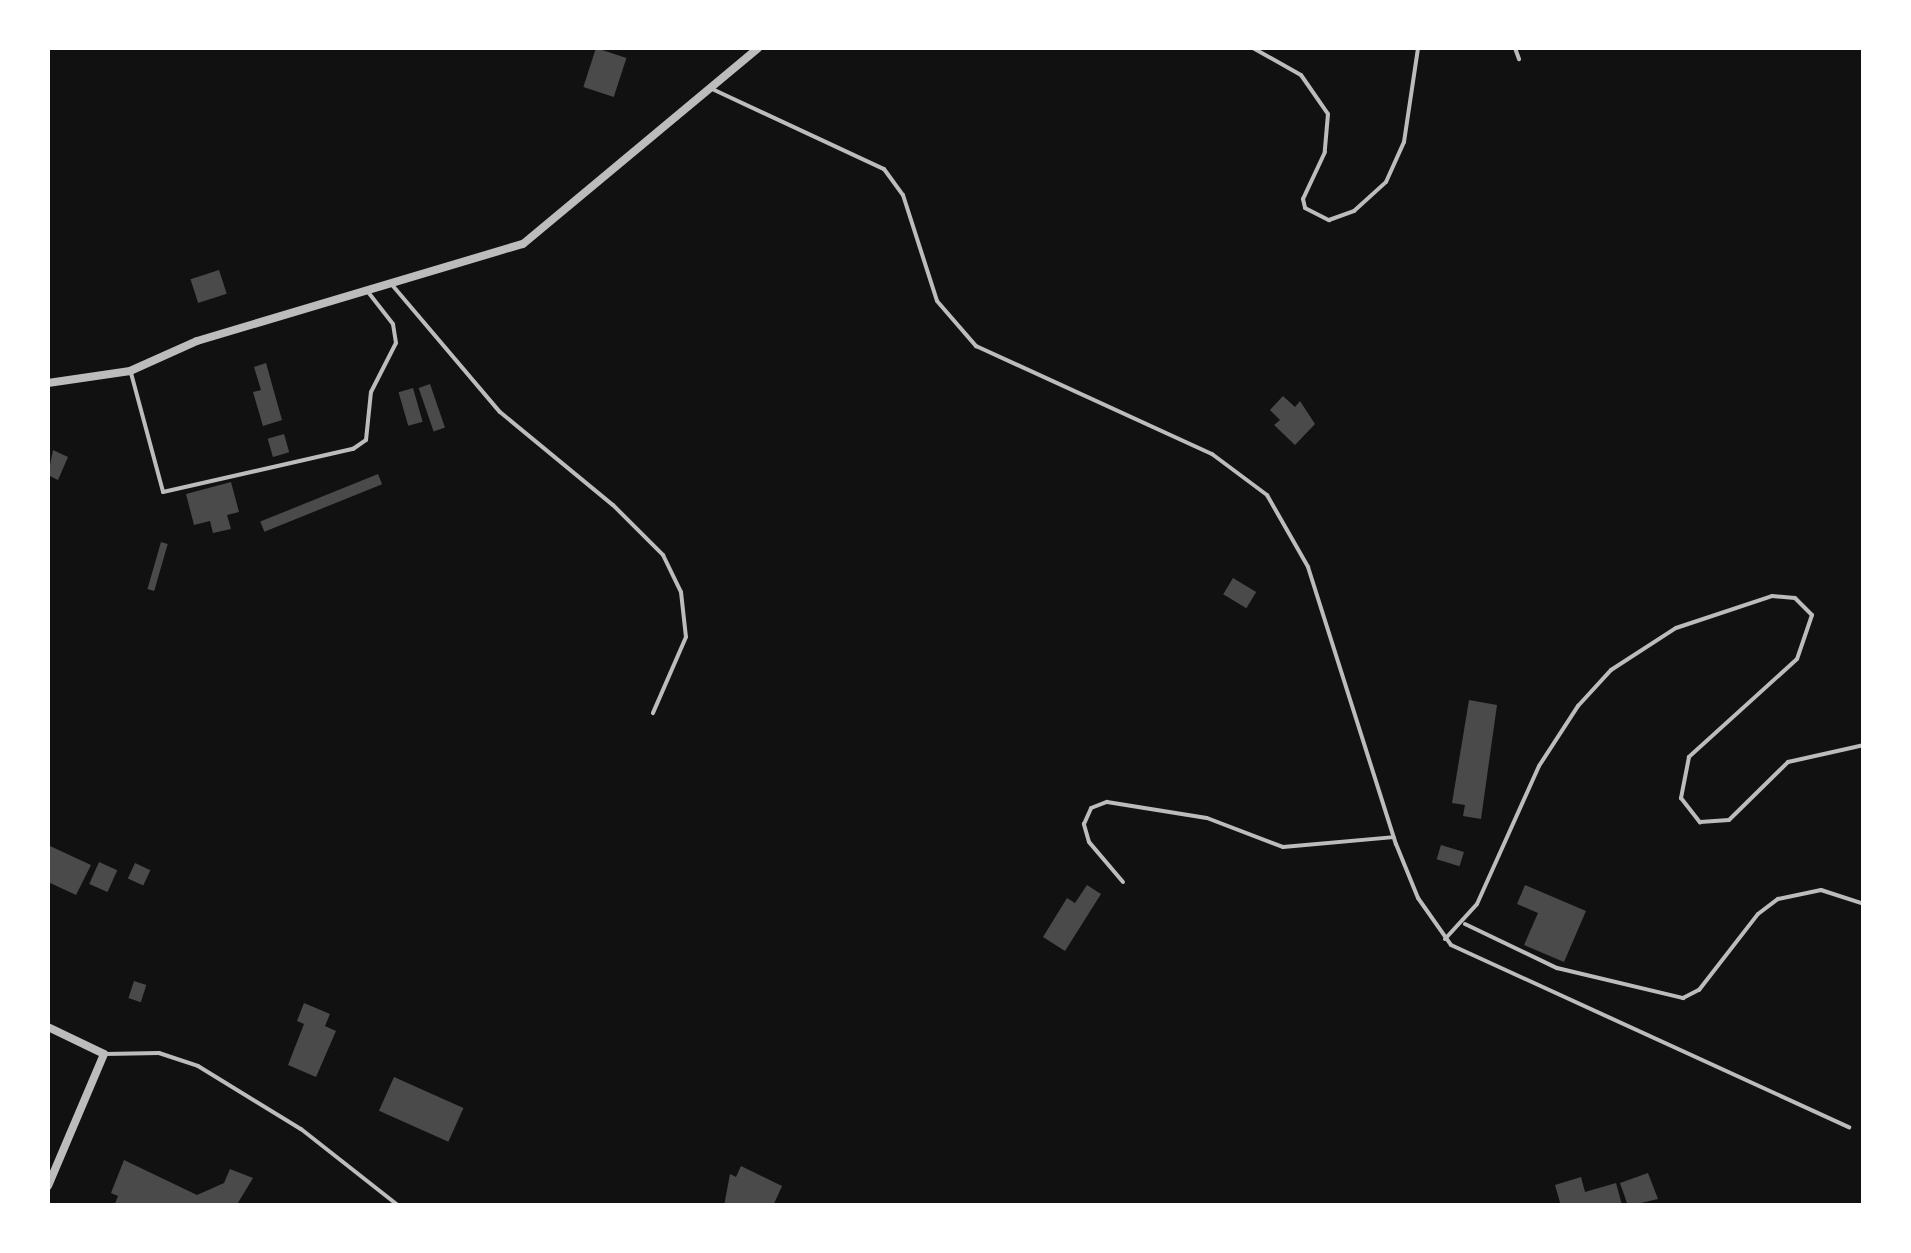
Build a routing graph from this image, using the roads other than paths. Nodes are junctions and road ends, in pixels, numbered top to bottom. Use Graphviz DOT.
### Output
graph roads {
  1 [pos="758,48"];
  2 [pos="1253,48"];
  3 [pos="1418,48"];
  4 [pos="1515,48"];
  5 [pos="1519,59"];
  6 [pos="710,88"];
  7 [pos="393,286"];
  8 [pos="368,293"];
  9 [pos="130,371"];
  10 [pos="48,383"];
  11 [pos="653,713"];
  12 [pos="1864,745"];
  13 [pos="1394,838"];
  14 [pos="1122,882"];
  15 [pos="1864,904"];
  16 [pos="1465,924"];
  17 [pos="1445,939"];
  18 [pos="48,1027"];
  19 [pos="104,1054"];
  20 [pos="1850,1127"];
  21 [pos="48,1186"];
  22 [pos="398,1206"];
  1 -- 6 [label="street"];
  2 -- 3 [label="lane"];
  4 -- 5 [label="lane"];
  6 -- 7 [label="street"];
  6 -- 13 [label="lane"];
  7 -- 8 [label="street"];
  7 -- 11 [label="lane"];
  8 -- 9 [label="street"];
  8 -- 9 [label="lane"];
  9 -- 10 [label="street"];
  12 -- 16 [label="lane"];
  13 -- 14 [label="lane"];
  13 -- 17 [label="lane"];
  15 -- 16 [label="lane"];
  16 -- 17 [label="lane"];
  17 -- 20 [label="lane"];
  18 -- 19 [label="street"];
  19 -- 21 [label="street"];
  19 -- 22 [label="lane"];
}
